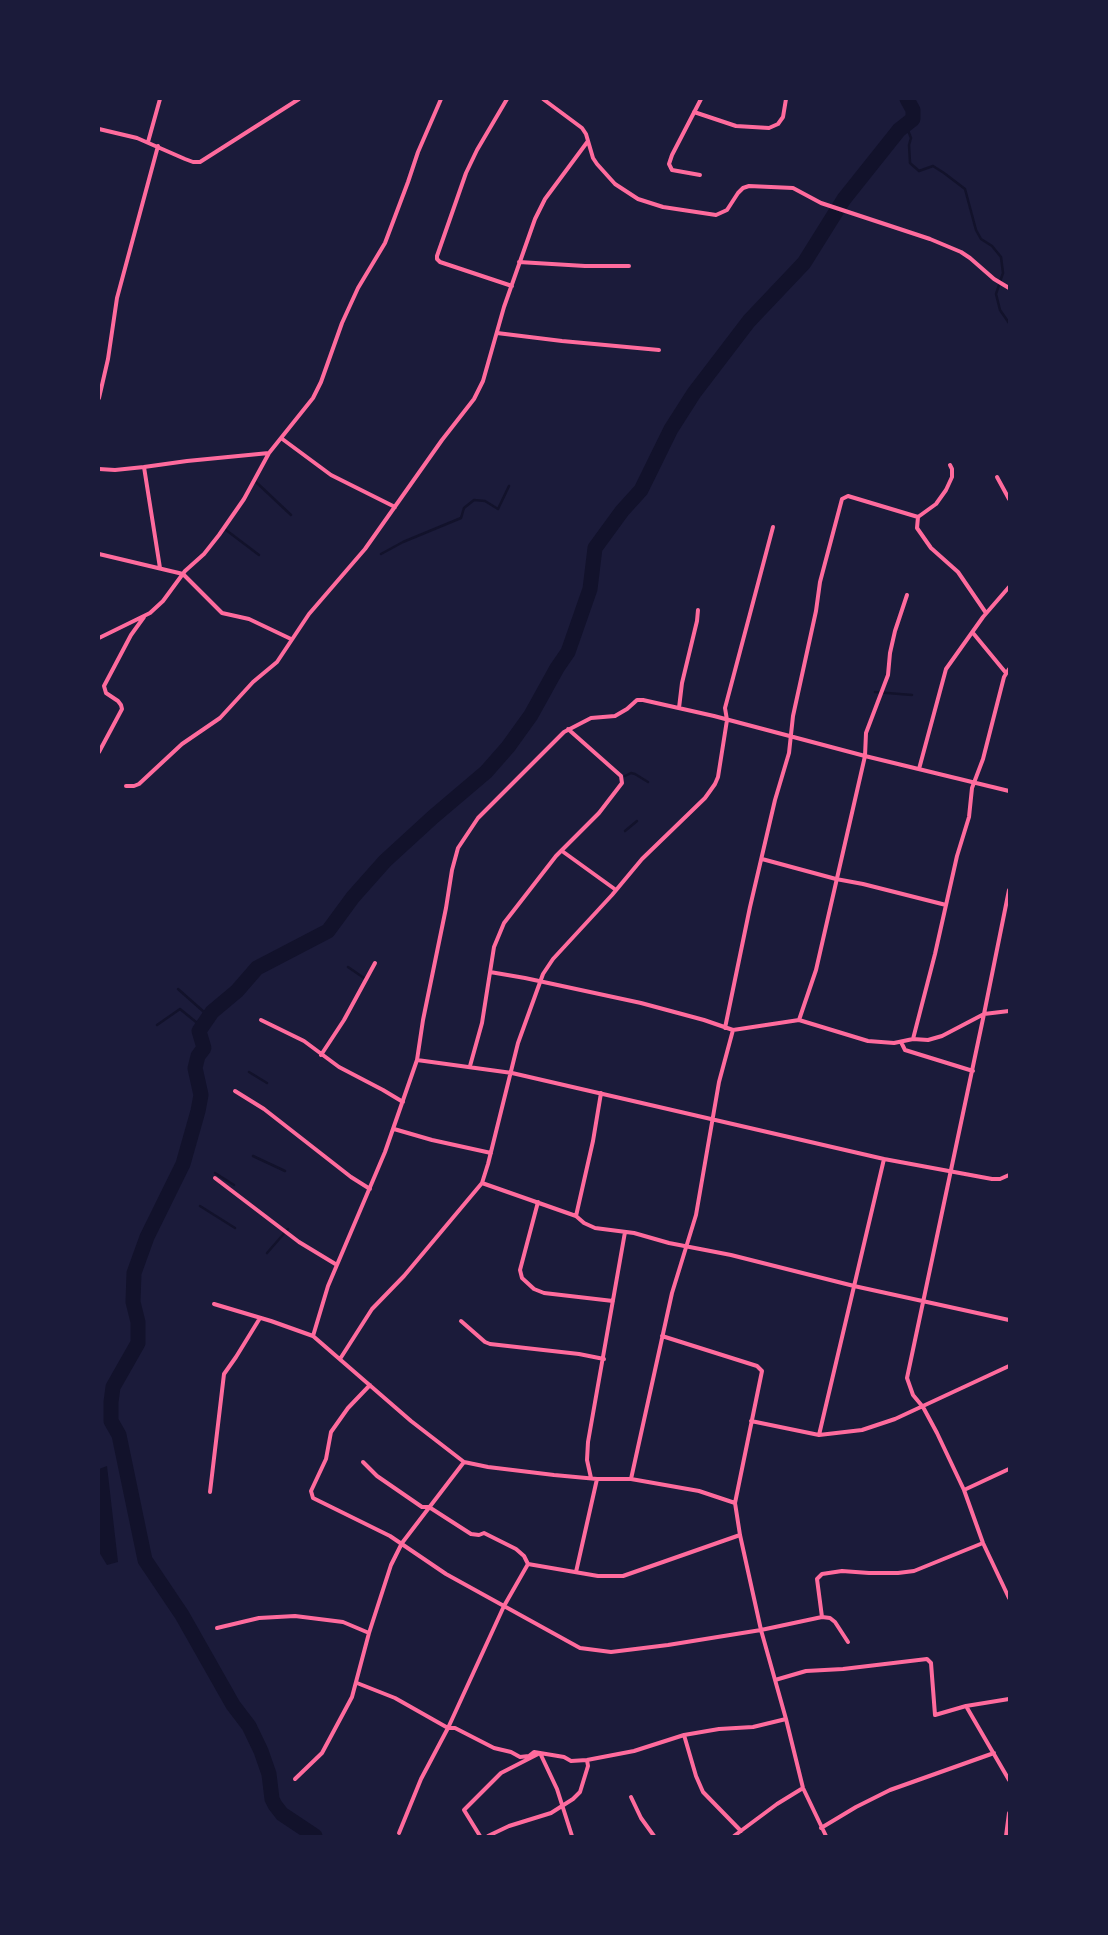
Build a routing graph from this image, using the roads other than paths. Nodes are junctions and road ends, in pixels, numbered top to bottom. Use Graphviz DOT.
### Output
graph roads {
  1 [pos="160,99"];
  2 [pos="299,99"];
  3 [pos="441,99"];
  4 [pos="507,99"];
  5 [pos="543,99"];
  6 [pos="701,99"];
  7 [pos="786,99"];
  8 [pos="694,112"];
  9 [pos="99,129"];
  10 [pos="588,141"];
  11 [pos="148,142"];
  12 [pos="158,146"];
  13 [pos="700,175"];
  14 [pos="519,262"];
  15 [pos="629,266"];
  16 [pos="512,286"];
  17 [pos="1009,288"];
  18 [pos="497,333"];
  19 [pos="659,350"];
  20 [pos="99,398"];
  21 [pos="281,438"];
  22 [pos="269,452"];
  23 [pos="950,465"];
  24 [pos="144,467"];
  25 [pos="99,469"];
  26 [pos="997,477"];
  27 [pos="1009,499"];
  28 [pos="395,507"];
  29 [pos="918,517"];
  30 [pos="773,527"];
  31 [pos="99,554"];
  32 [pos="160,568"];
  33 [pos="183,574"];
  34 [pos="1009,587"];
  35 [pos="907,596"];
  36 [pos="698,610"];
  37 [pos="986,613"];
  38 [pos="146,615"];
  39 [pos="973,633"];
  40 [pos="99,638"];
  41 [pos="291,639"];
  42 [pos="1007,671"];
  43 [pos="679,708"];
  44 [pos="727,720"];
  45 [pos="568,729"];
  46 [pos="792,738"];
  47 [pos="99,752"];
  48 [pos="865,756"];
  49 [pos="919,769"];
  50 [pos="974,783"];
  51 [pos="126,786"];
  52 [pos="1009,791"];
  53 [pos="562,851"];
  54 [pos="762,859"];
  55 [pos="836,879"];
  56 [pos="616,890"];
  57 [pos="1009,890"];
  58 [pos="946,905"];
  59 [pos="375,963"];
  60 [pos="490,972"];
  61 [pos="539,982"];
  62 [pos="1009,1011"];
  63 [pos="984,1014"];
  64 [pos="261,1020"];
  65 [pos="799,1020"];
  66 [pos="725,1028"];
  67 [pos="733,1030"];
  68 [pos="913,1039"];
  69 [pos="901,1042"];
  70 [pos="321,1054"];
  71 [pos="417,1060"];
  72 [pos="470,1066"];
  73 [pos="973,1071"];
  74 [pos="512,1073"];
  75 [pos="234,1091"];
  76 [pos="601,1093"];
  77 [pos="403,1102"];
  78 [pos="712,1119"];
  79 [pos="394,1129"];
  80 [pos="491,1153"];
  81 [pos="884,1159"];
  82 [pos="952,1172"];
  83 [pos="1009,1175"];
  84 [pos="215,1178"];
  85 [pos="482,1183"];
  86 [pos="370,1189"];
  87 [pos="538,1202"];
  88 [pos="576,1216"];
  89 [pos="626,1232"];
  90 [pos="686,1246"];
  91 [pos="337,1266"];
  92 [pos="854,1286"];
  93 [pos="612,1301"];
  94 [pos="923,1301"];
  95 [pos="214,1304"];
  96 [pos="260,1318"];
  97 [pos="1009,1320"];
  98 [pos="461,1321"];
  99 [pos="313,1336"];
  100 [pos="662,1336"];
  101 [pos="340,1359"];
  102 [pos="604,1359"];
  103 [pos="1009,1366"];
  104 [pos="370,1385"];
  105 [pos="923,1407"];
  106 [pos="751,1421"];
  107 [pos="819,1435"];
  108 [pos="363,1462"];
  109 [pos="464,1462"];
  110 [pos="1009,1469"];
  111 [pos="591,1478"];
  112 [pos="597,1478"];
  113 [pos="632,1479"];
  114 [pos="964,1490"];
  115 [pos="210,1492"];
  116 [pos="735,1502"];
  117 [pos="429,1507"];
  118 [pos="740,1535"];
  119 [pos="984,1543"];
  120 [pos="402,1544"];
  121 [pos="528,1564"];
  122 [pos="576,1572"];
  123 [pos="1009,1598"];
  124 [pos="504,1606"];
  125 [pos="822,1617"];
  126 [pos="217,1628"];
  127 [pos="761,1630"];
  128 [pos="369,1633"];
  129 [pos="848,1642"];
  130 [pos="775,1680"];
  131 [pos="356,1683"];
  132 [pos="1009,1699"];
  133 [pos="966,1706"];
  134 [pos="786,1719"];
  135 [pos="448,1728"];
  136 [pos="684,1735"];
  137 [pos="540,1753"];
  138 [pos="994,1753"];
  139 [pos="587,1760"];
  140 [pos="295,1779"];
  141 [pos="1009,1780"];
  142 [pos="803,1788"];
  143 [pos="631,1797"];
  144 [pos="562,1805"];
  145 [pos="1009,1813"];
  146 [pos="1009,1817"];
  147 [pos="821,1828"];
  148 [pos="741,1831"];
  149 [pos="399,1833"];
  150 [pos="480,1836"];
  151 [pos="488,1836"];
  152 [pos="572,1836"];
  153 [pos="654,1836"];
  154 [pos="734,1836"];
  155 [pos="826,1836"];
  156 [pos="1006,1836"];
  1 -- 11 [label="street"];
  2 -- 12 [label="street"];
  3 -- 21 [label="street"];
  4 -- 16 [label="street"];
  5 -- 10 [label="street"];
  6 -- 8 [label="street"];
  7 -- 8 [label="street"];
  8 -- 13 [label="street"];
  9 -- 11 [label="street"];
  10 -- 14 [label="street"];
  10 -- 17 [label="street"];
  11 -- 12 [label="street"];
  12 -- 20 [label="street"];
  14 -- 15 [label="street"];
  14 -- 16 [label="street"];
  16 -- 18 [label="street"];
  18 -- 19 [label="street"];
  18 -- 28 [label="street"];
  21 -- 22 [label="street"];
  21 -- 28 [label="street"];
  22 -- 24 [label="street"];
  22 -- 33 [label="street"];
  23 -- 29 [label="street"];
  24 -- 25 [label="street"];
  24 -- 32 [label="street"];
  26 -- 27 [label="street"];
  28 -- 41 [label="street"];
  29 -- 37 [label="street"];
  29 -- 46 [label="street"];
  30 -- 44 [label="street"];
  31 -- 32 [label="street"];
  32 -- 33 [label="street"];
  33 -- 38 [label="street"];
  33 -- 41 [label="street"];
  34 -- 37 [label="street"];
  35 -- 48 [label="street"];
  36 -- 43 [label="street"];
  37 -- 39 [label="street"];
  38 -- 40 [label="street"];
  38 -- 47 [label="street"];
  39 -- 42 [label="street"];
  39 -- 49 [label="street"];
  41 -- 51 [label="street"];
  42 -- 50 [label="street"];
  43 -- 44 [label="street"];
  43 -- 45 [label="street"];
  44 -- 46 [label="street"];
  44 -- 56 [label="street"];
  45 -- 53 [label="street"];
  45 -- 71 [label="street"];
  46 -- 48 [label="street"];
  46 -- 54 [label="street"];
  48 -- 49 [label="street"];
  48 -- 55 [label="street"];
  49 -- 50 [label="street"];
  50 -- 52 [label="street"];
  50 -- 58 [label="street"];
  53 -- 56 [label="street"];
  53 -- 60 [label="street"];
  54 -- 55 [label="street"];
  54 -- 66 [label="street"];
  55 -- 58 [label="street"];
  55 -- 65 [label="street"];
  56 -- 61 [label="street"];
  57 -- 63 [label="street"];
  58 -- 68 [label="street"];
  59 -- 70 [label="street"];
  60 -- 61 [label="street"];
  60 -- 72 [label="street"];
  61 -- 66 [label="street"];
  61 -- 74 [label="street"];
  62 -- 63 [label="street"];
  63 -- 68 [label="street"];
  63 -- 73 [label="street"];
  64 -- 70 [label="street"];
  65 -- 67 [label="street"];
  65 -- 69 [label="street"];
  66 -- 67 [label="street"];
  67 -- 78 [label="street"];
  68 -- 69 [label="street"];
  69 -- 73 [label="street"];
  70 -- 77 [label="street"];
  71 -- 72 [label="street"];
  71 -- 77 [label="street"];
  72 -- 74 [label="street"];
  73 -- 82 [label="street"];
  74 -- 76 [label="street"];
  74 -- 80 [label="street"];
  75 -- 86 [label="street"];
  76 -- 78 [label="street"];
  76 -- 88 [label="street"];
  77 -- 79 [label="street"];
  78 -- 81 [label="street"];
  78 -- 90 [label="street"];
  79 -- 80 [label="street"];
  79 -- 86 [label="street"];
  80 -- 85 [label="street"];
  81 -- 82 [label="street"];
  81 -- 92 [label="street"];
  82 -- 83 [label="street"];
  82 -- 94 [label="street"];
  84 -- 91 [label="street"];
  85 -- 87 [label="street"];
  85 -- 101 [label="street"];
  86 -- 91 [label="street"];
  87 -- 88 [label="street"];
  87 -- 93 [label="street"];
  88 -- 89 [label="street"];
  89 -- 90 [label="street"];
  89 -- 93 [label="street"];
  90 -- 92 [label="street"];
  90 -- 100 [label="street"];
  91 -- 99 [label="street"];
  92 -- 94 [label="street"];
  92 -- 107 [label="street"];
  93 -- 102 [label="street"];
  94 -- 97 [label="street"];
  94 -- 105 [label="street"];
  95 -- 96 [label="street"];
  96 -- 99 [label="street"];
  96 -- 115 [label="street"];
  98 -- 102 [label="street"];
  99 -- 101 [label="street"];
  100 -- 106 [label="street"];
  100 -- 113 [label="street"];
  101 -- 104 [label="street"];
  102 -- 111 [label="street"];
  103 -- 105 [label="street"];
  104 -- 109 [label="street"];
  104 -- 120 [label="street"];
  105 -- 107 [label="street"];
  105 -- 114 [label="street"];
  106 -- 107 [label="street"];
  106 -- 116 [label="street"];
  108 -- 117 [label="street"];
  109 -- 111 [label="street"];
  109 -- 117 [label="street"];
  110 -- 114 [label="street"];
  111 -- 112 [label="street"];
  112 -- 113 [label="street"];
  112 -- 122 [label="street"];
  113 -- 116 [label="street"];
  114 -- 119 [label="street"];
  116 -- 118 [label="street"];
  117 -- 120 [label="street"];
  117 -- 121 [label="street"];
  118 -- 122 [label="street"];
  118 -- 127 [label="street"];
  119 -- 123 [label="street"];
  119 -- 125 [label="street"];
  120 -- 124 [label="street"];
  120 -- 128 [label="street"];
  121 -- 122 [label="street"];
  121 -- 124 [label="street"];
  124 -- 127 [label="street"];
  124 -- 135 [label="street"];
  125 -- 127 [label="street"];
  125 -- 129 [label="street"];
  126 -- 128 [label="street"];
  127 -- 130 [label="street"];
  128 -- 131 [label="street"];
  130 -- 133 [label="street"];
  130 -- 134 [label="street"];
  131 -- 135 [label="street"];
  131 -- 140 [label="street"];
  132 -- 133 [label="street"];
  133 -- 138 [label="street"];
  134 -- 136 [label="street"];
  134 -- 142 [label="street"];
  135 -- 137 [label="street"];
  135 -- 149 [label="street"];
  136 -- 139 [label="street"];
  136 -- 148 [label="street"];
  137 -- 139 [label="street"];
  137 -- 144 [label="street"];
  137 -- 150 [label="street"];
  138 -- 141 [label="street"];
  138 -- 147 [label="street"];
  139 -- 144 [label="street"];
  142 -- 147 [label="street"];
  142 -- 148 [label="street"];
  143 -- 153 [label="street"];
  144 -- 151 [label="street"];
  144 -- 152 [label="street"];
  145 -- 146 [label="street"];
  146 -- 156 [label="street"];
  147 -- 155 [label="street"];
  148 -- 154 [label="street"];
}
